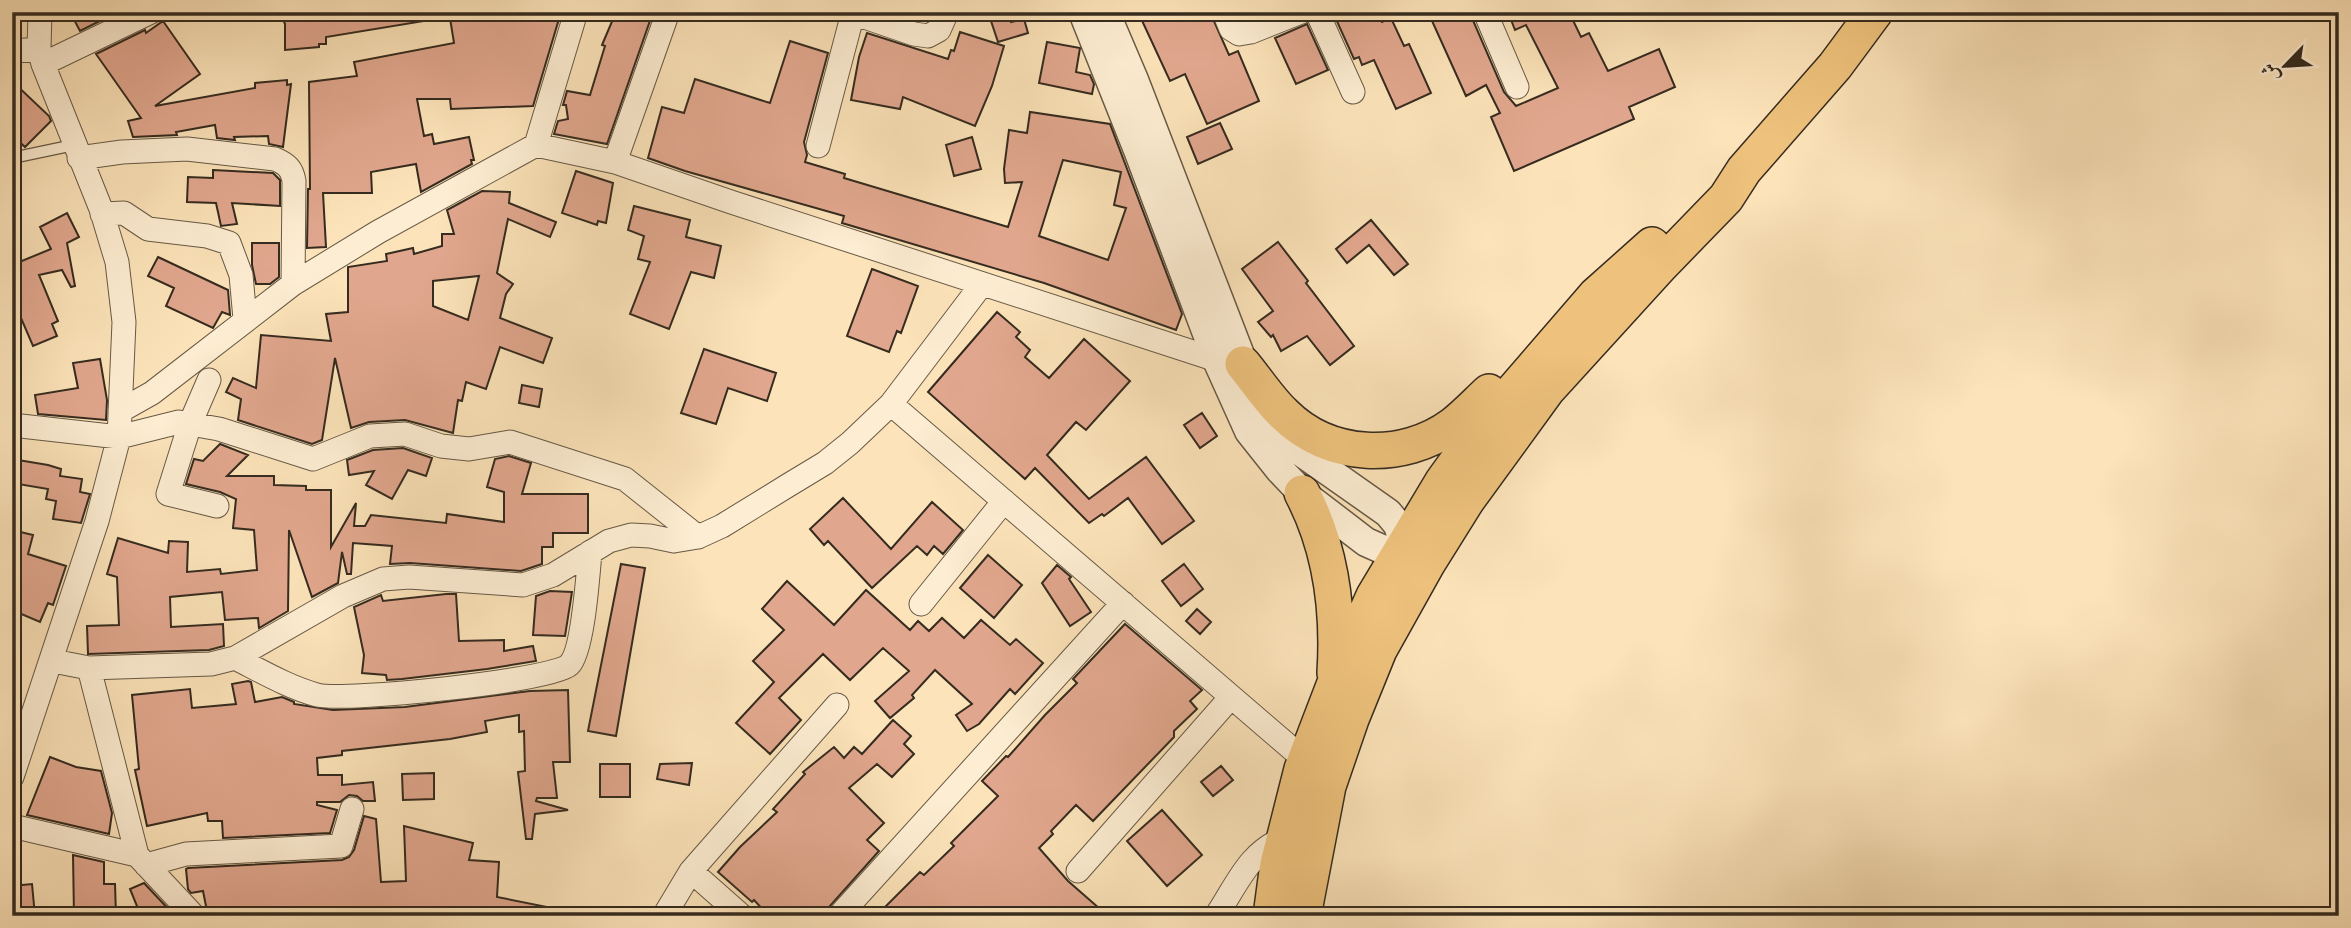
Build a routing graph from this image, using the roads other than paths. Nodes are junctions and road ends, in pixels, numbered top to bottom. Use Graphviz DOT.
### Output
graph roads {
  1 [pos="40,12"];
  2 [pos="151,12"];
  3 [pos="576,12"];
  4 [pos="668,12"];
  5 [pos="947,12"];
  6 [pos="1083,12"];
  7 [pos="1105,12"];
  8 [pos="1224,12"];
  9 [pos="1301,12"];
  10 [pos="1317,12"];
  11 [pos="1485,12"];
  12 [pos="1875,12"];
  13 [pos="851,13"];
  14 [pos="12,51"];
  15 [pos="41,56"];
  16 [pos="1517,87"];
  17 [pos="1353,92"];
  18 [pos="536,145"];
  19 [pos="818,146"];
  20 [pos="76,151"];
  21 [pos="12,158"];
  22 [pos="615,162"];
  23 [pos="1744,170"];
  24 [pos="102,214"];
  25 [pos="293,284"];
  26 [pos="982,284"];
  27 [pos="246,320"];
  28 [pos="1555,341"];
  29 [pos="1230,362"];
  30 [pos="209,380"];
  31 [pos="891,404"];
  32 [pos="120,411"];
  33 [pos="190,424"];
  34 [pos="12,425"];
  35 [pos="119,437"];
  36 [pos="1302,493"];
  37 [pos="1004,501"];
  38 [pos="218,506"];
  39 [pos="698,537"];
  40 [pos="1444,537"];
  41 [pos="1405,548"];
  42 [pos="590,552"];
  43 [pos="1414,585"];
  44 [pos="1123,603"];
  45 [pos="921,604"];
  46 [pos="234,658"];
  47 [pos="53,660"];
  48 [pos="89,667"];
  49 [pos="1335,683"];
  50 [pos="1231,696"];
  51 [pos="837,705"];
  52 [pos="21,723"];
  53 [pos="1306,761"];
  54 [pos="12,777"];
  55 [pos="352,809"];
  56 [pos="12,826"];
  57 [pos="1285,838"];
  58 [pos="142,860"];
  59 [pos="691,871"];
  60 [pos="1078,871"];
  61 [pos="194,916"];
  62 [pos="664,916"];
  63 [pos="742,916"];
  64 [pos="839,916"];
  65 [pos="1216,916"];
  66 [pos="1271,916"];
  67 [pos="1303,916"];
  1 -- 15 [label="street"];
  2 -- 15 [label="street"];
  3 -- 18 [label="street"];
  4 -- 22 [label="street"];
  5 -- 13 [label="street"];
  6 -- 29 [label="street"];
  7 -- 29 [label="street"];
  8 -- 9 [label="street"];
  10 -- 17 [label="street"];
  11 -- 16 [label="street"];
  12 -- 23 [label="main road"];
  13 -- 19 [label="street"];
  14 -- 15 [label="street"];
  15 -- 20 [label="street"];
  18 -- 22 [label="street"];
  18 -- 25 [label="street"];
  20 -- 21 [label="lane"];
  20 -- 24 [label="street"];
  20 -- 25 [label="street"];
  22 -- 26 [label="street"];
  23 -- 28 [label="main road"];
  23 -- 40 [label="main road"];
  24 -- 27 [label="street"];
  24 -- 32 [label="street"];
  25 -- 27 [label="street"];
  26 -- 29 [label="street"];
  26 -- 31 [label="street"];
  27 -- 32 [label="street"];
  28 -- 29 [label="main road"];
  28 -- 41 [label="main road"];
  29 -- 36 [label="street"];
  29 -- 41 [label="street"];
  30 -- 33 [label="street"];
  31 -- 37 [label="street"];
  31 -- 39 [label="street"];
  32 -- 35 [label="street"];
  33 -- 35 [label="street"];
  33 -- 38 [label="street"];
  33 -- 39 [label="street"];
  34 -- 35 [label="street"];
  35 -- 47 [label="street"];
  36 -- 41 [label="street"];
  36 -- 49 [label="main road"];
  37 -- 44 [label="street"];
  37 -- 45 [label="street"];
  39 -- 42 [label="street"];
  40 -- 41 [label="street"];
  40 -- 43 [label="main road"];
  41 -- 43 [label="street"];
  41 -- 49 [label="main road"];
  42 -- 46 [label="street"];
  42 -- 46 [label="street"];
  43 -- 67 [label="main road"];
  44 -- 50 [label="street"];
  44 -- 64 [label="street"];
  46 -- 48 [label="street"];
  47 -- 48 [label="street"];
  47 -- 52 [label="street"];
  48 -- 58 [label="street"];
  49 -- 53 [label="main road"];
  50 -- 53 [label="street"];
  50 -- 60 [label="street"];
  51 -- 59 [label="street"];
  52 -- 54 [label="street"];
  53 -- 57 [label="main road"];
  55 -- 58 [label="street"];
  56 -- 58 [label="street"];
  57 -- 65 [label="street"];
  57 -- 66 [label="main road"];
  58 -- 61 [label="street"];
  59 -- 62 [label="street"];
  59 -- 63 [label="street"];
}
